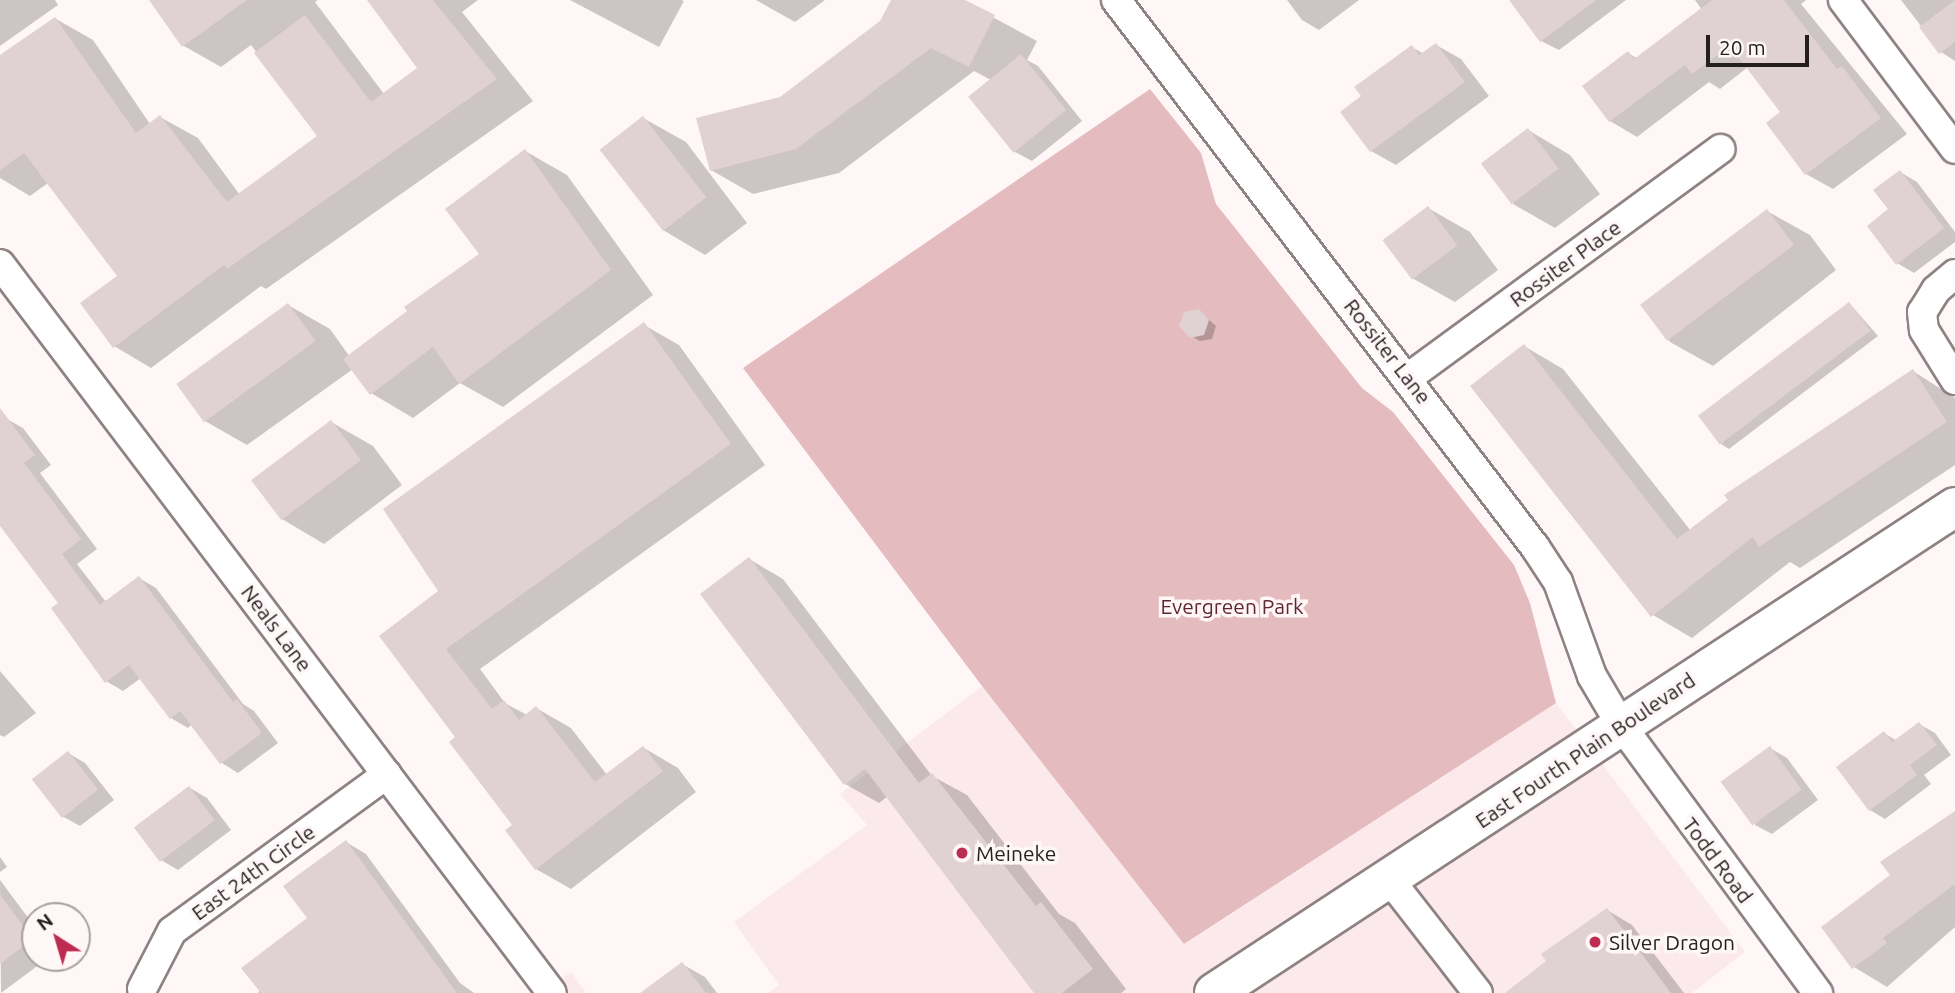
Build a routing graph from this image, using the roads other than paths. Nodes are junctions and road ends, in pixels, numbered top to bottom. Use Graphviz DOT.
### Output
graph roads {
  1 [pos="1115,0"];
  2 [pos="1843,0"];
  3 [pos="1721,149"];
  4 [pos="1955,149"];
  5 [pos="0,264"];
  6 [pos="1955,274"];
  7 [pos="1409,377"];
  8 [pos="1955,380"];
  9 [pos="1955,507"];
  10 [pos="1621,725"];
  11 [pos="387,774"];
  12 [pos="1390,880"];
  13 [pos="142,989"];
  14 [pos="552,993"];
  15 [pos="1214,993"];
  16 [pos="1478,993"];
  17 [pos="1818,993"];
  1 -- 7 [label="street, Rossiter Lane"];
  2 -- 4 [label="street"];
  3 -- 7 [label="street, Rossiter Place"];
  5 -- 11 [label="street, Neals Lane"];
  6 -- 8 [label="street"];
  7 -- 10 [label="street, Rossiter Lane"];
  9 -- 10 [label="main road, East Fourth Plain Boulevard"];
  10 -- 12 [label="main road, East Fourth Plain Boulevard"];
  10 -- 17 [label="street, Todd Road"];
  11 -- 13 [label="street, East 24th Circle"];
  11 -- 14 [label="street, Neals Lane"];
  12 -- 15 [label="main road, East Fourth Plain Boulevard"];
  12 -- 16 [label="street"];
}
